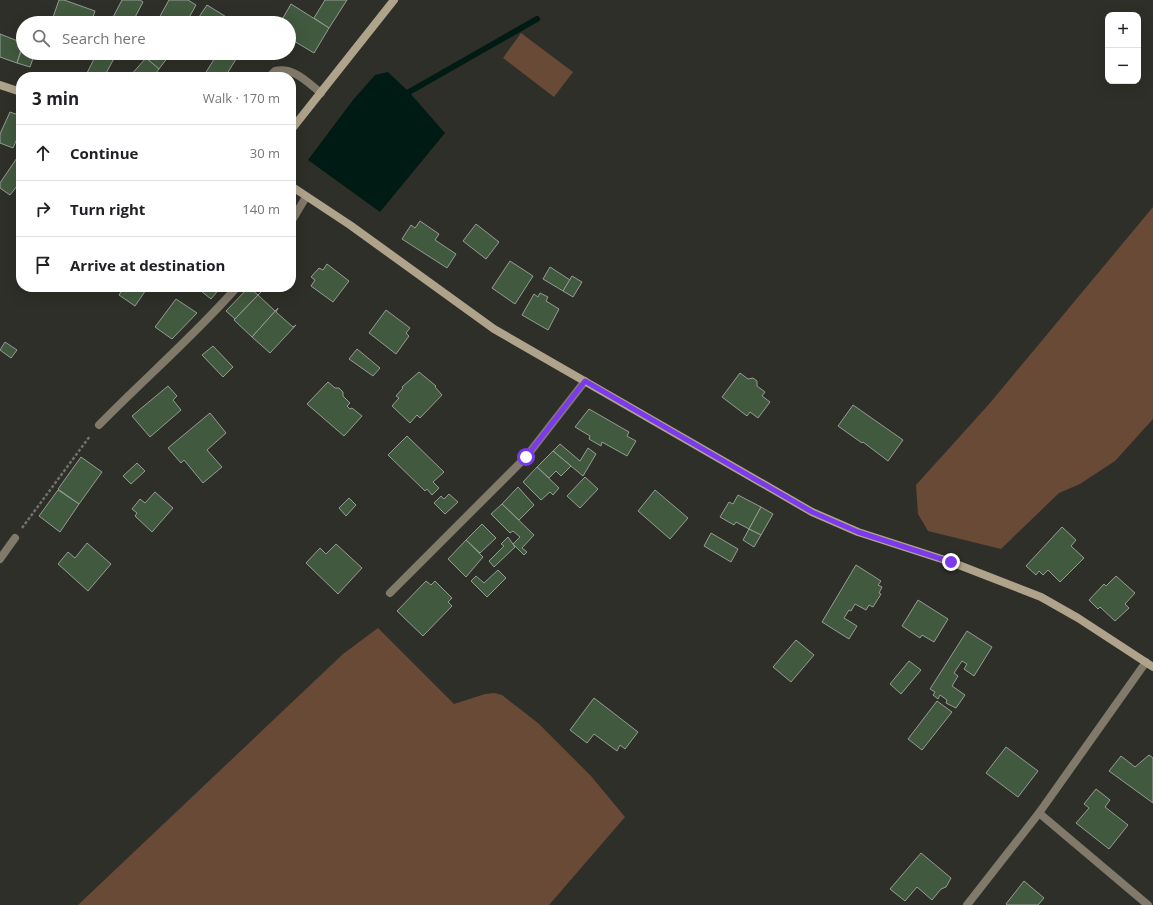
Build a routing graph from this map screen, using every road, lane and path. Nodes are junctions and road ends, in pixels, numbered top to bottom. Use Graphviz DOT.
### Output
graph roads {
  1 [pos="394,0"];
  2 [pos="274,72"];
  3 [pos="292,72"];
  4 [pos="296,74"];
  5 [pos="0,85"];
  6 [pos="16,90"];
  7 [pos="321,93"];
  8 [pos="296,124"];
  9 [pos="296,190"];
  10 [pos="306,197"];
  11 [pos="296,214"];
  12 [pos="232,292"];
  13 [pos="585,381"];
  14 [pos="99,425"];
  15 [pos="15,538"];
  16 [pos="0,558"];
  17 [pos="390,593"];
  18 [pos="1150,665"];
  19 [pos="1039,813"];
  20 [pos="967,905"];
  21 [pos="1148,905"];
  1 -- 7 [label="street"];
  2 -- 3 [label="street"];
  4 -- 7 [label="street"];
  5 -- 6 [label="street"];
  7 -- 8 [label="street"];
  9 -- 10 [label="street"];
  10 -- 11 [label="street"];
  10 -- 13 [label="street"];
  12 -- 14 [label="street"];
  13 -- 17 [label="street"];
  13 -- 18 [label="street"];
  14 -- 15 [label="path"];
  15 -- 16 [label="street"];
  18 -- 19 [label="street"];
  19 -- 20 [label="street"];
  19 -- 21 [label="street"];
}
